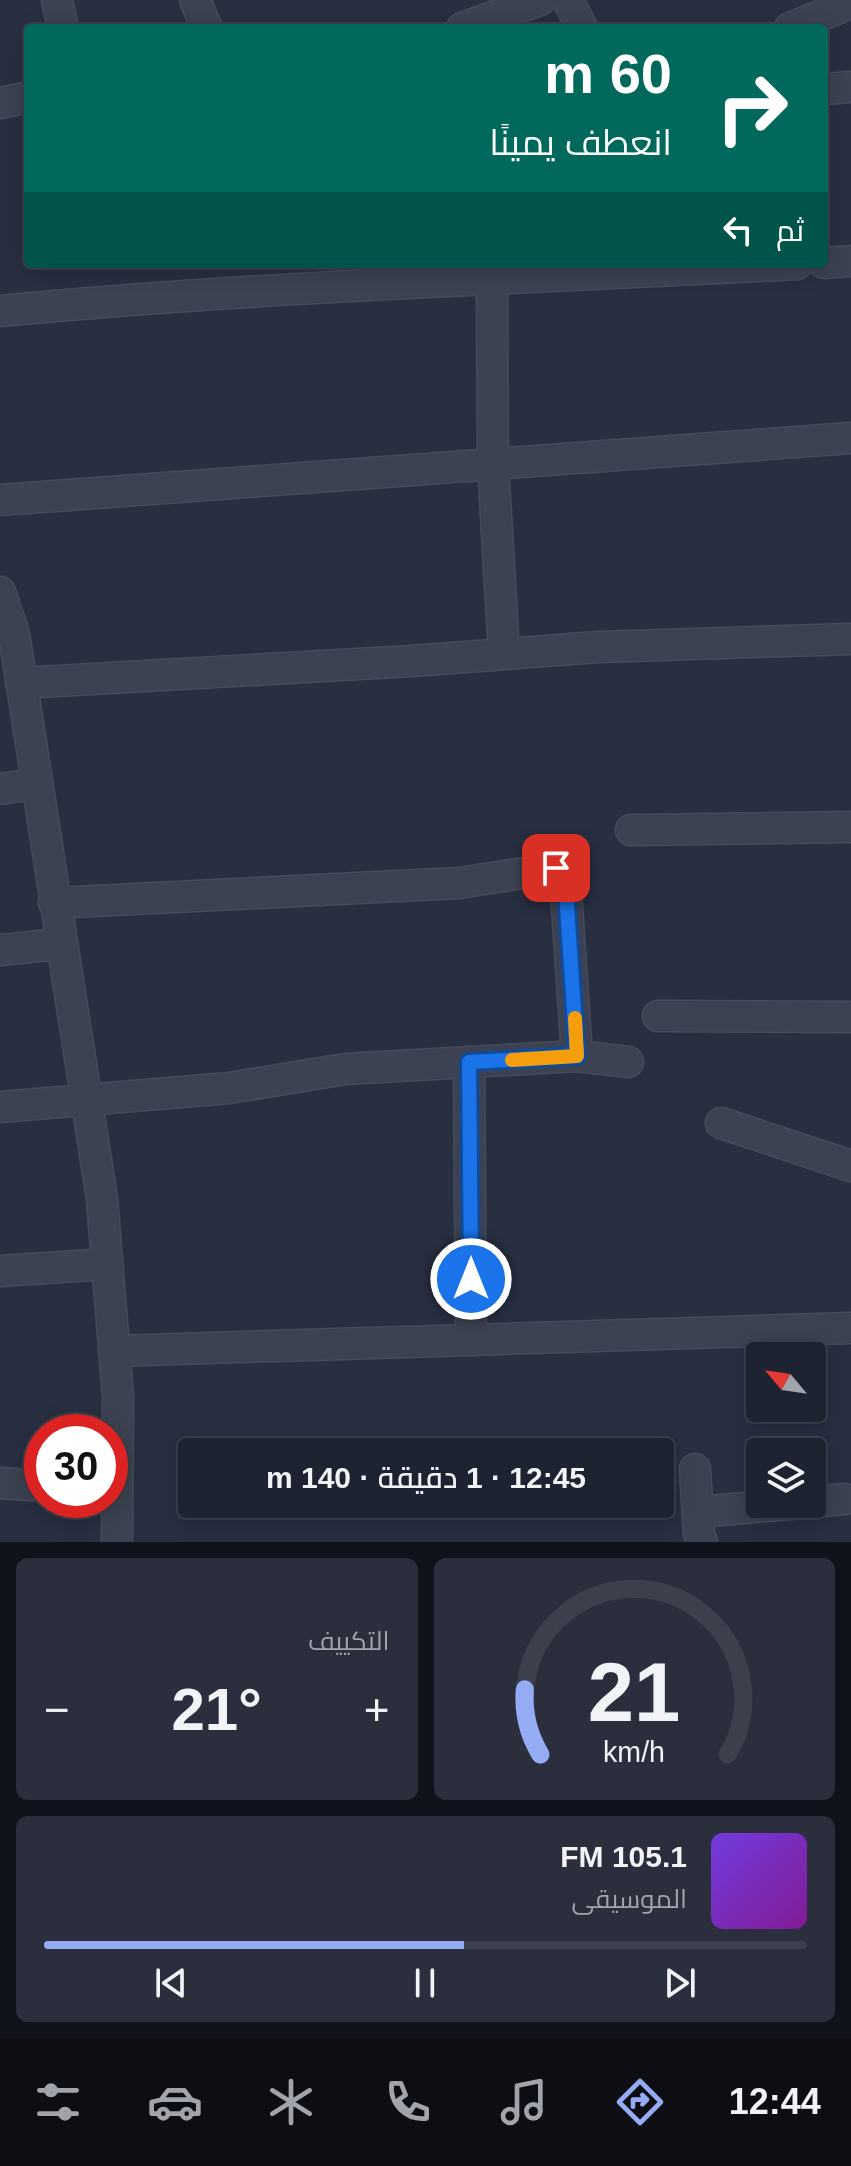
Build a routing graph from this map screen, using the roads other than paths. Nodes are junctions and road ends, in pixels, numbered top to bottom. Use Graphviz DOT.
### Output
graph roads {
  1 [pos="57,0"];
  2 [pos="195,0"];
  3 [pos="540,0"];
  4 [pos="568,0"];
  5 [pos="851,3"];
  6 [pos="62,24"];
  7 [pos="205,24"];
  8 [pos="473,24"];
  9 [pos="580,24"];
  10 [pos="800,24"];
  11 [pos="851,87"];
  12 [pos="828,89"];
  13 [pos="24,98"];
  14 [pos="0,103"];
  15 [pos="851,261"];
  16 [pos="828,263"];
  17 [pos="716,268"];
  18 [pos="492,279"];
  19 [pos="0,311"];
  20 [pos="851,438"];
  21 [pos="493,463"];
  22 [pos="0,500"];
  23 [pos="0,592"];
  24 [pos="7,635"];
  25 [pos="851,639"];
  26 [pos="504,654"];
  27 [pos="21,683"];
  28 [pos="36,784"];
  29 [pos="0,789"];
  30 [pos="851,827"];
  31 [pos="631,830"];
  32 [pos="54,903"];
  33 [pos="60,944"];
  34 [pos="0,950"];
  35 [pos="658,1016"];
  36 [pos="851,1017"];
  37 [pos="577,1056"];
  38 [pos="469,1062"];
  39 [pos="628,1062"];
  40 [pos="85,1100"];
  41 [pos="0,1107"];
  42 [pos="721,1123"];
  43 [pos="851,1166"];
  44 [pos="107,1264"];
  45 [pos="0,1271"];
  46 [pos="851,1328"];
  47 [pos="471,1340"];
  48 [pos="114,1351"];
  49 [pos="117,1414"];
  50 [pos="695,1469"];
  51 [pos="0,1483"];
  52 [pos="24,1485"];
  53 [pos="845,1499"];
  54 [pos="826,1501"];
  55 [pos="746,1508"];
  56 [pos="698,1512"];
  57 [pos="116,1518"];
  58 [pos="117,1542"];
  59 [pos="702,1542"];
  1 -- 6 [label="street"];
  2 -- 7 [label="street"];
  3 -- 8 [label="street"];
  4 -- 9 [label="street"];
  5 -- 10 [label="street"];
  11 -- 12 [label="street"];
  13 -- 14 [label="street"];
  15 -- 16 [label="street"];
  17 -- 18 [label="street"];
  18 -- 19 [label="street"];
  18 -- 21 [label="street"];
  20 -- 21 [label="street"];
  21 -- 22 [label="street"];
  21 -- 26 [label="street"];
  23 -- 24 [label="street"];
  24 -- 27 [label="street"];
  25 -- 26 [label="street"];
  26 -- 27 [label="street"];
  27 -- 28 [label="street"];
  28 -- 29 [label="street"];
  28 -- 32 [label="street"];
  30 -- 31 [label="street"];
  32 -- 33 [label="street"];
  32 -- 37 [label="street"];
  33 -- 34 [label="street"];
  33 -- 40 [label="street"];
  35 -- 36 [label="street"];
  37 -- 38 [label="street"];
  37 -- 39 [label="street"];
  38 -- 40 [label="street"];
  38 -- 47 [label="street"];
  40 -- 41 [label="street"];
  40 -- 44 [label="street"];
  42 -- 43 [label="street"];
  44 -- 45 [label="street"];
  44 -- 48 [label="street"];
  46 -- 47 [label="street"];
  47 -- 48 [label="street"];
  48 -- 49 [label="street"];
  50 -- 56 [label="street"];
  51 -- 52 [label="street"];
  53 -- 54 [label="street"];
  55 -- 56 [label="street"];
  56 -- 59 [label="street"];
  57 -- 58 [label="street"];
}
